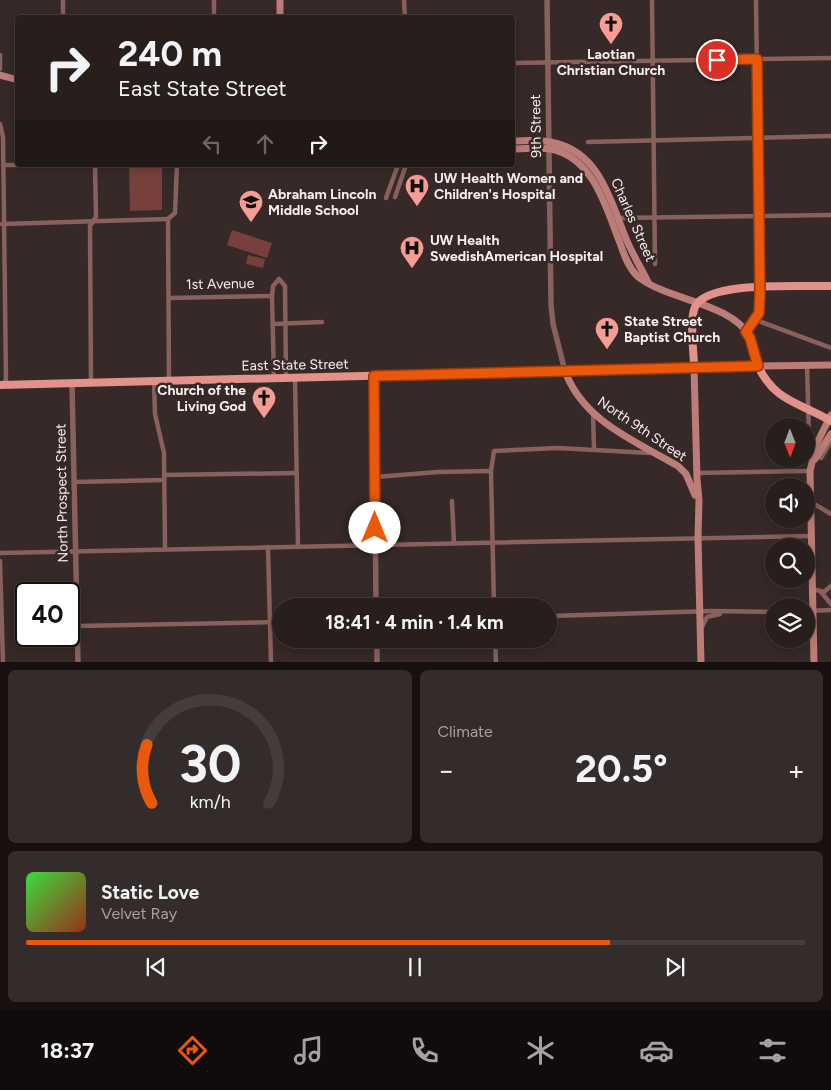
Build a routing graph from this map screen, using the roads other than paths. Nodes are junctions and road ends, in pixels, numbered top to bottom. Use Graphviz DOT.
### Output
graph roads {
  1 [pos="63,0"];
  2 [pos="214,0"];
  3 [pos="280,0"];
  4 [pos="404,0"];
  5 [pos="547,0"];
  6 [pos="652,0"];
  7 [pos="756,0"];
  8 [pos="63,15"];
  9 [pos="214,15"];
  10 [pos="280,15"];
  11 [pos="404,15"];
  12 [pos="0,55"];
  13 [pos="831,58"];
  14 [pos="757,59"];
  15 [pos="652,60"];
  16 [pos="548,62"];
  17 [pos="515,63"];
  18 [pos="0,69"];
  19 [pos="0,75"];
  20 [pos="15,79"];
  21 [pos="0,124"];
  22 [pos="831,136"];
  23 [pos="758,137"];
  24 [pos="652,139"];
  25 [pos="515,141"];
  26 [pos="588,142"];
  27 [pos="548,145"];
  28 [pos="515,149"];
  29 [pos="3,165"];
  30 [pos="15,165"];
  31 [pos="95,167"];
  32 [pos="177,167"];
  33 [pos="397,167"];
  34 [pos="405,167"];
  35 [pos="395,197"];
  36 [pos="386,198"];
  37 [pos="831,215"];
  38 [pos="758,216"];
  39 [pos="610,218"];
  40 [pos="618,218"];
  41 [pos="654,218"];
  42 [pos="168,220"];
  43 [pos="93,221"];
  44 [pos="2,224"];
  45 [pos="655,264"];
  46 [pos="649,283"];
  47 [pos="831,286"];
  48 [pos="760,287"];
  49 [pos="272,296"];
  50 [pos="168,298"];
  51 [pos="697,304"];
  52 [pos="756,320"];
  53 [pos="322,322"];
  54 [pos="286,323"];
  55 [pos="273,324"];
  56 [pos="746,332"];
  57 [pos="831,348"];
  58 [pos="274,353"];
  59 [pos="286,353"];
  60 [pos="807,365"];
  61 [pos="831,365"];
  62 [pos="758,366"];
  63 [pos="694,367"];
  64 [pos="565,371"];
  65 [pos="374,376"];
  66 [pos="274,378"];
  67 [pos="290,378"];
  68 [pos="154,381"];
  69 [pos="169,381"];
  70 [pos="91,383"];
  71 [pos="72,384"];
  72 [pos="1,386"];
  73 [pos="808,408"];
  74 [pos="593,413"];
  75 [pos="808,418"];
  76 [pos="830,419"];
  77 [pos="831,434"];
  78 [pos="831,441"];
  79 [pos="594,449"];
  80 [pos="657,454"];
  81 [pos="821,458"];
  82 [pos="811,469"];
  83 [pos="491,471"];
  84 [pos="296,473"];
  85 [pos="697,473"];
  86 [pos="164,478"];
  87 [pos="375,478"];
  88 [pos="811,478"];
  89 [pos="74,482"];
  90 [pos="452,501"];
  91 [pos="815,504"];
  92 [pos="831,514"];
  93 [pos="812,528"];
  94 [pos="698,530"];
  95 [pos="812,536"];
  96 [pos="698,538"];
  97 [pos="492,542"];
  98 [pos="454,543"];
  99 [pos="375,545"];
  100 [pos="298,546"];
  101 [pos="268,547"];
  102 [pos="165,548"];
  103 [pos="75,551"];
  104 [pos="0,553"];
  105 [pos="0,562"];
  106 [pos="76,582"];
  107 [pos="831,586"];
  108 [pos="813,588"];
  109 [pos="821,592"];
  110 [pos="376,598"];
  111 [pos="494,598"];
  112 [pos="812,598"];
  113 [pos="831,604"];
  114 [pos="831,610"];
  115 [pos="815,611"];
  116 [pos="728,612"];
  117 [pos="765,612"];
  118 [pos="700,613"];
  119 [pos="557,616"];
  120 [pos="270,622"];
  121 [pos="80,626"];
  122 [pos="700,632"];
  123 [pos="78,647"];
  124 [pos="377,648"];
  125 [pos="495,648"];
  126 [pos="813,648"];
  127 [pos="3,662"];
  128 [pos="78,662"];
  129 [pos="271,662"];
  130 [pos="377,662"];
  131 [pos="496,662"];
  132 [pos="701,662"];
  133 [pos="814,662"];
  1 -- 8 [label="street"];
  2 -- 9 [label="street"];
  3 -- 10 [label="main road"];
  4 -- 11 [label="street"];
  5 -- 16 [label="street, 9th Street"];
  6 -- 15 [label="street"];
  7 -- 14 [label="street"];
  12 -- 18 [label="street"];
  13 -- 14 [label="street"];
  14 -- 15 [label="street"];
  14 -- 23 [label="street"];
  15 -- 16 [label="street"];
  15 -- 24 [label="street"];
  16 -- 17 [label="street"];
  16 -- 27 [label="street, 9th Street"];
  19 -- 20 [label="main road"];
  21 -- 29 [label="street"];
  22 -- 23 [label="street"];
  23 -- 24 [label="street"];
  23 -- 38 [label="street"];
  24 -- 26 [label="street"];
  24 -- 41 [label="street"];
  25 -- 27 [label="main road, Charles Street"];
  27 -- 28 [label="main road, Charles Street"];
  27 -- 39 [label="main road, Charles Street"];
  27 -- 40 [label="main road, Charles Street"];
  27 -- 64 [label="street, 9th Street"];
  29 -- 30 [label="street"];
  29 -- 44 [label="street"];
  31 -- 43 [label="street"];
  32 -- 42 [label="street"];
  33 -- 36 [label="street"];
  34 -- 35 [label="street"];
  37 -- 38 [label="street"];
  38 -- 41 [label="street"];
  38 -- 48 [label="street"];
  39 -- 40 [label="street"];
  39 -- 46 [label="main road, Charles Street"];
  40 -- 41 [label="street"];
  40 -- 46 [label="main road, Charles Street"];
  41 -- 45 [label="street"];
  42 -- 43 [label="street"];
  42 -- 50 [label="street"];
  43 -- 44 [label="street"];
  43 -- 70 [label="street"];
  44 -- 72 [label="street"];
  46 -- 51 [label="main road, Charles Street"];
  47 -- 48 [label="main road"];
  48 -- 51 [label="main road"];
  48 -- 52 [label="street"];
  49 -- 50 [label="street, 1st Avenue"];
  49 -- 54 [label="street"];
  49 -- 55 [label="street"];
  50 -- 69 [label="street"];
  51 -- 56 [label="main road, Charles Street"];
  51 -- 63 [label="main road"];
  52 -- 56 [label="street"];
  52 -- 57 [label="street"];
  53 -- 54 [label="street"];
  54 -- 55 [label="street"];
  54 -- 59 [label="street"];
  55 -- 58 [label="street"];
  56 -- 62 [label="main road, Charles Street"];
  58 -- 59 [label="street"];
  58 -- 66 [label="street"];
  59 -- 67 [label="street"];
  60 -- 61 [label="main road, East State Street"];
  60 -- 62 [label="main road, East State Street"];
  60 -- 73 [label="street"];
  62 -- 63 [label="main road, East State Street"];
  62 -- 73 [label="main road"];
  63 -- 64 [label="main road, East State Street"];
  63 -- 85 [label="main road"];
  64 -- 65 [label="main road, East State Street"];
  64 -- 74 [label="main road, North 9th Street"];
  65 -- 67 [label="main road, East State Street"];
  65 -- 87 [label="street"];
  66 -- 67 [label="main road, East State Street"];
  66 -- 69 [label="main road, East State Street"];
  67 -- 84 [label="street"];
  68 -- 69 [label="main road, East State Street"];
  68 -- 70 [label="main road, East State Street"];
  68 -- 86 [label="street"];
  70 -- 71 [label="main road, East State Street"];
  71 -- 72 [label="main road, East State Street"];
  71 -- 89 [label="street, North Prospect Street"];
  73 -- 75 [label="street"];
  73 -- 76 [label="main road"];
  74 -- 79 [label="street"];
  74 -- 80 [label="main road, North 9th Street"];
  76 -- 82 [label="main road"];
  77 -- 82 [label="main road"];
  78 -- 81 [label="street"];
  79 -- 80 [label="street"];
  79 -- 83 [label="street"];
  80 -- 94 [label="main road, North 9th Street"];
  82 -- 85 [label="street"];
  82 -- 88 [label="main road"];
  83 -- 87 [label="street"];
  83 -- 97 [label="street"];
  84 -- 86 [label="street"];
  84 -- 100 [label="street"];
  85 -- 94 [label="main road"];
  86 -- 89 [label="street"];
  86 -- 102 [label="street"];
  87 -- 99 [label="street"];
  89 -- 103 [label="street, North Prospect Street"];
  90 -- 98 [label="street"];
  91 -- 92 [label="street"];
  93 -- 95 [label="main road"];
  94 -- 96 [label="main road"];
  95 -- 96 [label="street"];
  96 -- 97 [label="street"];
  96 -- 118 [label="main road"];
  97 -- 98 [label="street"];
  97 -- 111 [label="street"];
  98 -- 99 [label="street"];
  99 -- 100 [label="street"];
  99 -- 110 [label="street"];
  100 -- 101 [label="street"];
  101 -- 102 [label="street"];
  101 -- 120 [label="street"];
  102 -- 103 [label="street"];
  103 -- 104 [label="street"];
  103 -- 106 [label="street, North Prospect Street"];
  105 -- 127 [label="street"];
  107 -- 109 [label="street"];
  108 -- 109 [label="street"];
  108 -- 112 [label="main road"];
  109 -- 113 [label="street"];
  114 -- 115 [label="street"];
  116 -- 117 [label="street"];
  116 -- 118 [label="street"];
  116 -- 122 [label="street"];
  118 -- 119 [label="street"];
  118 -- 122 [label="main road"];
  120 -- 121 [label="street"];
  120 -- 129 [label="street"];
  122 -- 132 [label="main road"];
  123 -- 128 [label="street, North Prospect Street"];
  124 -- 130 [label="street"];
  125 -- 131 [label="street"];
  126 -- 133 [label="main road"];
}
